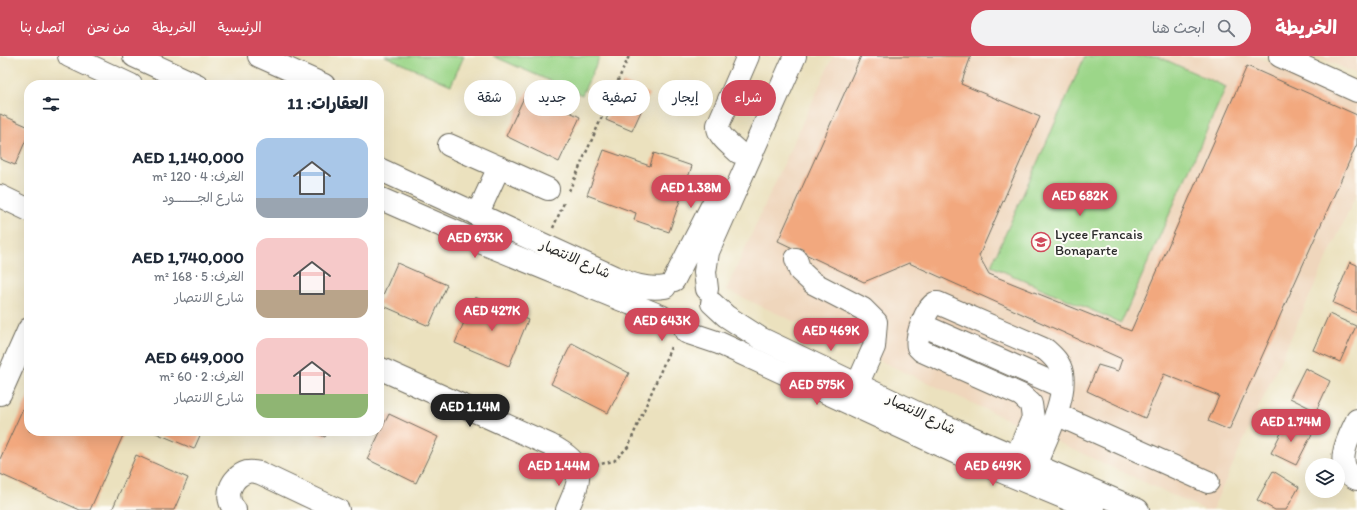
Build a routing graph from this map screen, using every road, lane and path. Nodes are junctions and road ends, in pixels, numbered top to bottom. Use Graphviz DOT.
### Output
graph roads {
  1 [pos="69,56"];
  2 [pos="134,56"];
  3 [pos="259,56"];
  4 [pos="629,56"];
  5 [pos="748,56"];
  6 [pos="781,56"];
  7 [pos="795,56"];
  8 [pos="1280,56"];
  9 [pos="120,80"];
  10 [pos="187,80"];
  11 [pos="313,80"];
  12 [pos="1357,91"];
  13 [pos="449,145"];
  14 [pos="738,152"];
  15 [pos="499,167"];
  16 [pos="384,171"];
  17 [pos="0,196"];
  18 [pos="560,196"];
  19 [pos="384,200"];
  20 [pos="24,208"];
  21 [pos="478,215"];
  22 [pos="545,246"];
  23 [pos="796,258"];
  24 [pos="670,284"];
  25 [pos="710,296"];
  26 [pos="661,316"];
  27 [pos="682,332"];
  28 [pos="24,339"];
  29 [pos="384,370"];
  30 [pos="858,383"];
  31 [pos="2,384"];
  32 [pos="1056,414"];
  33 [pos="1357,420"];
  34 [pos="1025,461"];
  35 [pos="578,468"];
  36 [pos="1357,479"];
  37 [pos="1208,482"];
  38 [pos="1040,488"];
  39 [pos="1125,507"];
  40 [pos="235,510"];
  41 [pos="338,510"];
  42 [pos="567,510"];
  43 [pos="1069,510"];
  44 [pos="1094,510"];
  1 -- 9 [label="street"];
  2 -- 10 [label="street"];
  3 -- 11 [label="street"];
  4 -- 18 [label="path"];
  5 -- 14 [label="street"];
  6 -- 14 [label="street"];
  7 -- 25 [label="street"];
  8 -- 12 [label="street"];
  13 -- 15 [label="street"];
  14 -- 24 [label="street"];
  15 -- 18 [label="street"];
  15 -- 21 [label="street"];
  16 -- 21 [label="street, شارع الانتصار"];
  17 -- 20 [label="street"];
  18 -- 22 [label="path"];
  19 -- 26 [label="street, شارع الانتصار"];
  21 -- 22 [label="street, شارع الانتصار"];
  22 -- 24 [label="street, شارع الانتصار"];
  23 -- 30 [label="street"];
  24 -- 25 [label="street"];
  24 -- 26 [label="street"];
  25 -- 27 [label="street"];
  25 -- 30 [label="street, شارع الانتصار"];
  26 -- 27 [label="street"];
  27 -- 35 [label="path"];
  27 -- 38 [label="street, شارع الانتصار"];
  28 -- 31 [label="street"];
  29 -- 35 [label="street"];
  30 -- 34 [label="street, شارع الانتصار"];
  32 -- 34 [label="street"];
  32 -- 34 [label="street"];
  32 -- 37 [label="street"];
  33 -- 36 [label="street"];
  34 -- 39 [label="street, شارع الانتصار"];
  35 -- 42 [label="street"];
  38 -- 43 [label="street"];
  38 -- 44 [label="street, شارع الانتصار"];
  40 -- 41 [label="street"];
}
